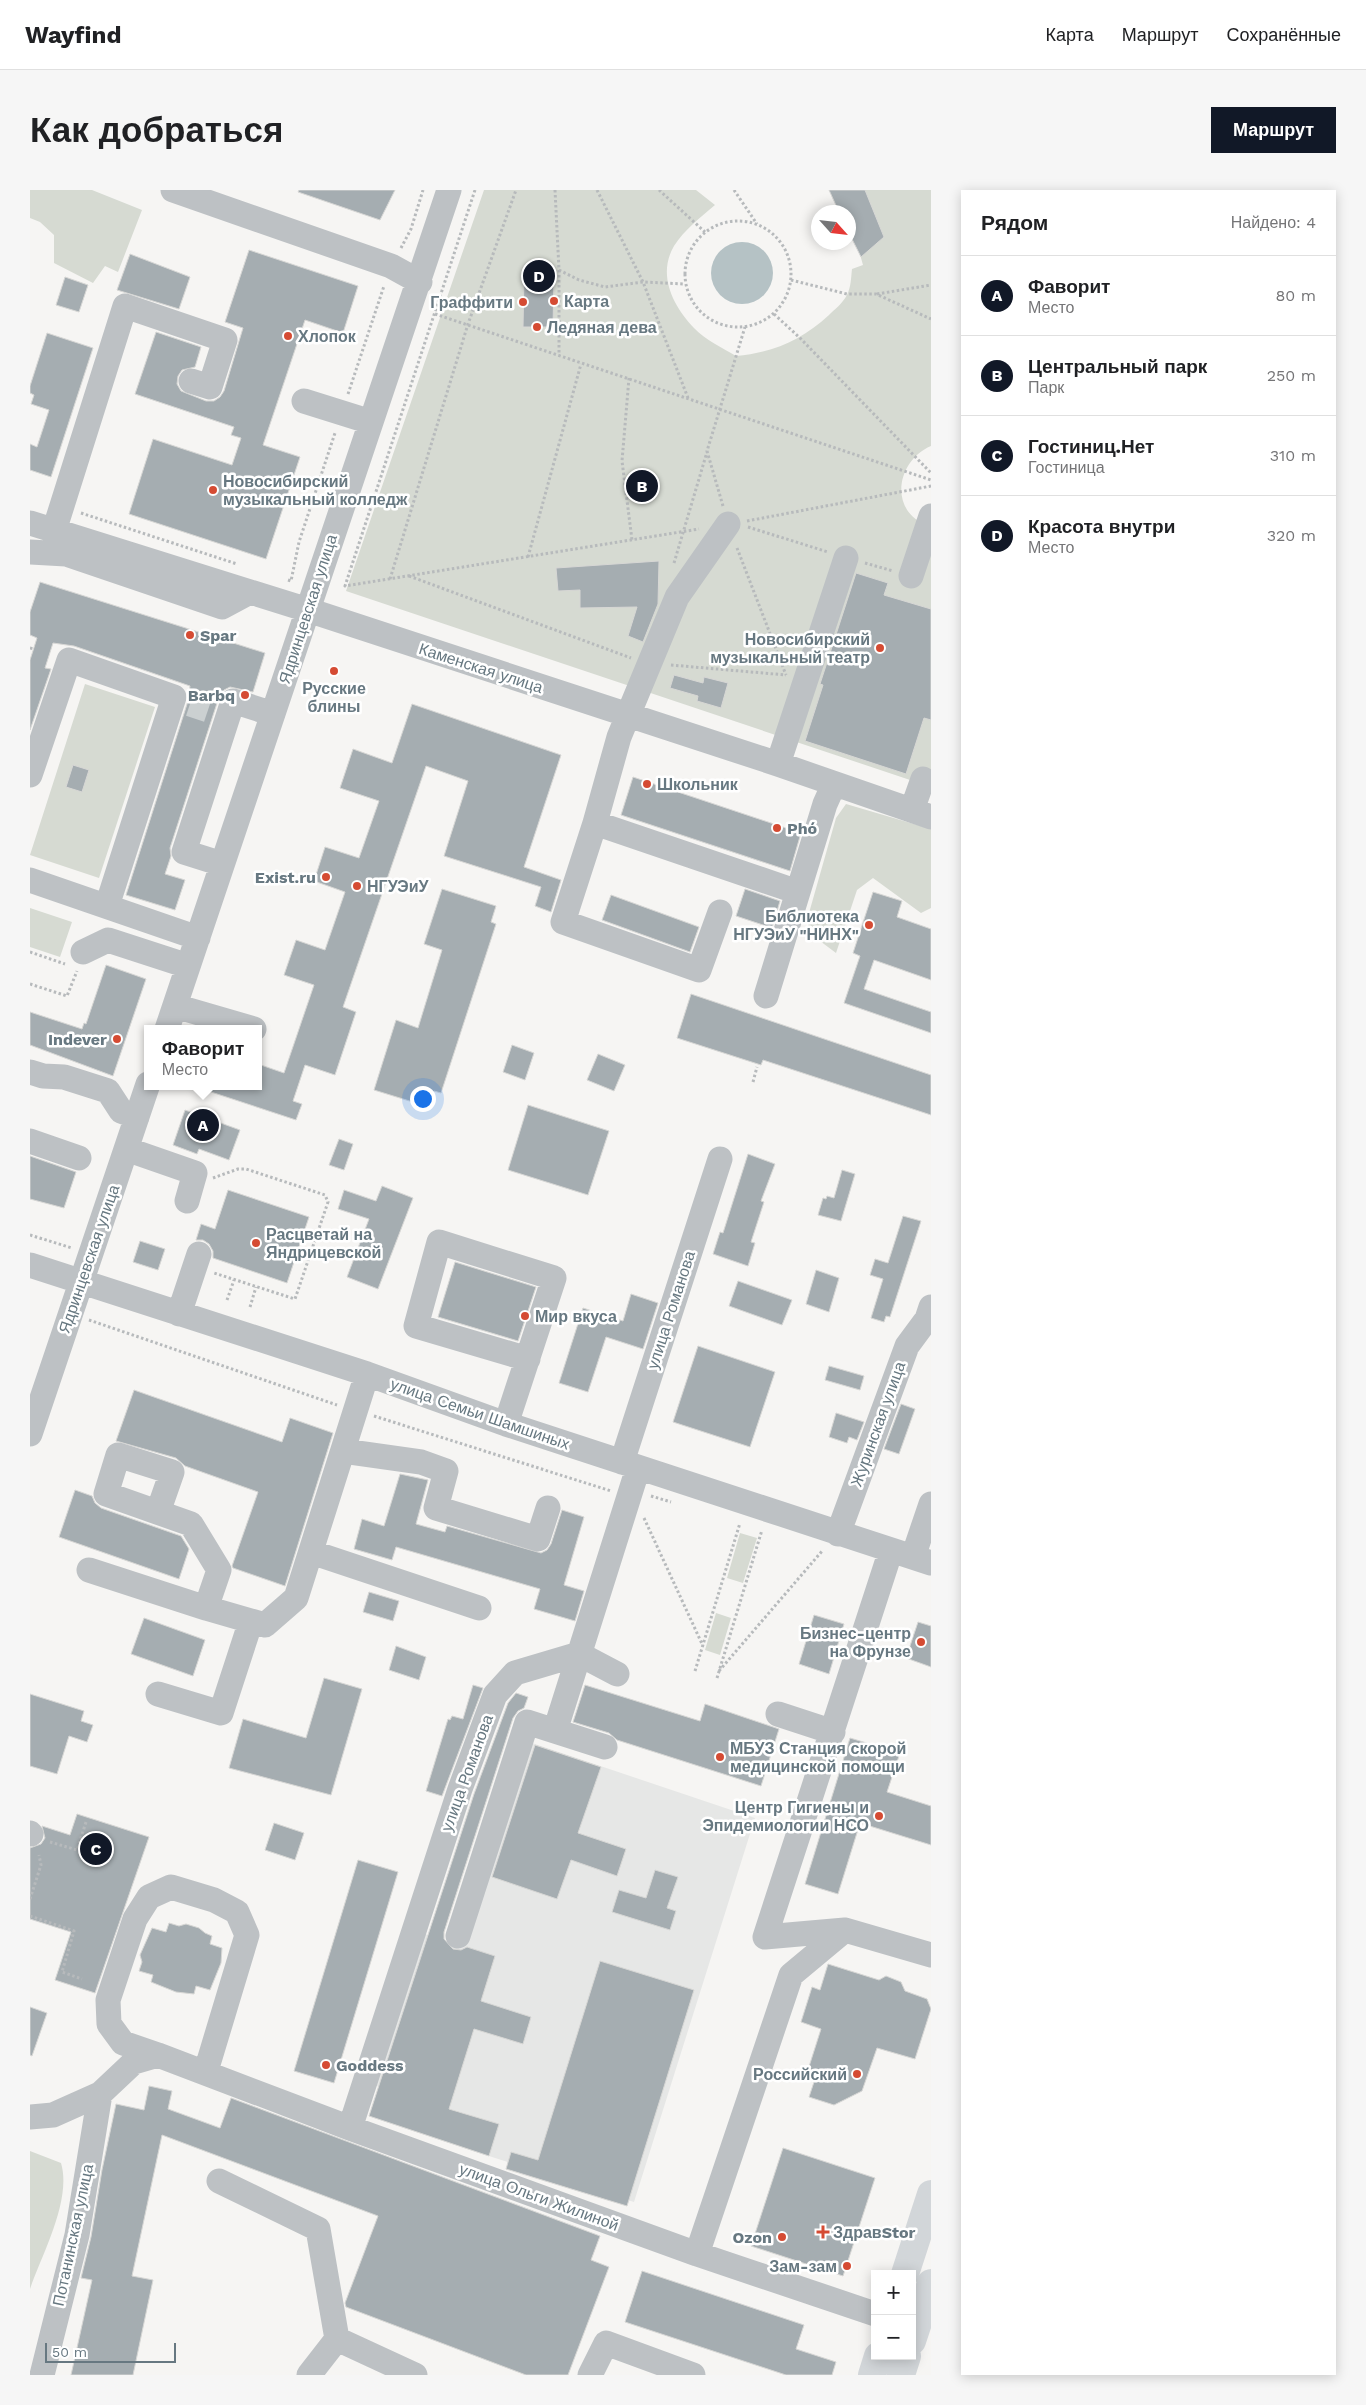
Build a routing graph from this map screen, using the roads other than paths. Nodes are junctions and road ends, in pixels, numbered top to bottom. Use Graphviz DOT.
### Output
graph roads {
  1 [pos="173,190"];
  2 [pos="449,190"];
  3 [pos="420,282"];
  4 [pos="191,381"];
  5 [pos="304,401"];
  6 [pos="371,422"];
  7 [pos="931,516"];
  8 [pos="728,524"];
  9 [pos="40,527"];
  10 [pos="30,551"];
  11 [pos="846,558"];
  12 [pos="911,576"];
  13 [pos="250,592"];
  14 [pos="308,610"];
  15 [pos="233,701"];
  16 [pos="191,704"];
  17 [pos="273,714"];
  18 [pos="630,716"];
  19 [pos="778,764"];
  20 [pos="30,775"];
  21 [pos="923,779"];
  22 [pos="834,784"];
  23 [pos="922,813"];
  24 [pos="595,823"];
  25 [pos="222,864"];
  26 [pos="30,880"];
  27 [pos="792,890"];
  28 [pos="107,906"];
  29 [pos="720,912"];
  30 [pos="198,938"];
  31 [pos="83,952"];
  32 [pos="188,966"];
  33 [pos="766,996"];
  34 [pos="171,1017"];
  35 [pos="226,1025"];
  36 [pos="30,1072"];
  37 [pos="146,1090"];
  38 [pos="137,1117"];
  39 [pos="30,1141"];
  40 [pos="126,1149"];
  41 [pos="79,1158"];
  42 [pos="720,1159"];
  43 [pos="187,1201"];
  44 [pos="197,1260"];
  45 [pos="30,1265"];
  46 [pos="80,1282"];
  47 [pos="179,1314"];
  48 [pos="930,1315"];
  49 [pos="528,1359"];
  50 [pos="367,1374"];
  51 [pos="506,1424"];
  52 [pos="30,1434"];
  53 [pos="343,1451"];
  54 [pos="631,1473"];
  55 [pos="931,1504"];
  56 [pos="548,1508"];
  57 [pos="158,1512"];
  58 [pos="831,1541"];
  59 [pos="311,1552"];
  60 [pos="912,1557"];
  61 [pos="89,1570"];
  62 [pos="206,1608"];
  63 [pos="479,1608"];
  64 [pos="251,1621"];
  65 [pos="579,1654"];
  66 [pos="617,1674"];
  67 [pos="158,1694"];
  68 [pos="778,1714"];
  69 [pos="555,1731"];
  70 [pos="833,1732"];
  71 [pos="605,1747"];
  72 [pos="844,1930"];
  73 [pos="458,1936"];
  74 [pos="931,1955"];
  75 [pos="158,2055"];
  76 [pos="206,2071"];
  77 [pos="100,2094"];
  78 [pos="30,2117"];
  79 [pos="350,2128"];
  80 [pos="219,2181"];
  81 [pos="931,2194"];
  82 [pos="697,2254"];
  83 [pos="906,2270"];
  84 [pos="931,2283"];
  85 [pos="871,2313"];
  86 [pos="918,2332"];
  87 [pos="337,2339"];
  88 [pos="877,2360"];
  89 [pos="906,2360"];
  90 [pos="42,2375"];
  91 [pos="309,2375"];
  92 [pos="415,2375"];
  93 [pos="590,2375"];
  94 [pos="693,2375"];
  95 [pos="872,2375"];
  96 [pos="901,2375"];
  1 -- 3 [label="street"];
  2 -- 3 [label="street, Ядринцевская улица"];
  3 -- 6 [label="street, Ядринцевская улица"];
  4 -- 9 [label="street"];
  5 -- 6 [label="street"];
  6 -- 14 [label="street, Ядринцевская улица"];
  7 -- 12 [label="street"];
  8 -- 18 [label="street"];
  9 -- 10 [label="street"];
  9 -- 13 [label="street, Каменская улица"];
  10 -- 13 [label="street"];
  11 -- 19 [label="street"];
  13 -- 14 [label="street, Каменская улица"];
  14 -- 17 [label="street, Ядринцевская улица"];
  14 -- 18 [label="street, Каменская улица"];
  15 -- 16 [label="street"];
  15 -- 17 [label="street"];
  15 -- 25 [label="street"];
  16 -- 20 [label="street"];
  16 -- 28 [label="street"];
  17 -- 25 [label="street, Ядринцевская улица"];
  18 -- 19 [label="street, Каменская улица"];
  18 -- 24 [label="street"];
  19 -- 22 [label="street, Каменская улица"];
  21 -- 23 [label="street"];
  22 -- 23 [label="street, Каменская улица"];
  22 -- 33 [label="street"];
  24 -- 27 [label="street"];
  24 -- 29 [label="street"];
  25 -- 30 [label="street, Ядринцевская улица"];
  26 -- 28 [label="street"];
  28 -- 30 [label="street"];
  30 -- 32 [label="street, Ядринцевская улица"];
  31 -- 32 [label="street"];
  32 -- 34 [label="street, Ядринцевская улица"];
  34 -- 35 [label="street"];
  36 -- 38 [label="street"];
  37 -- 38 [label="street, Ядринцевская улица"];
  38 -- 40 [label="street, Ядринцевская улица"];
  39 -- 41 [label="street"];
  40 -- 43 [label="street"];
  40 -- 46 [label="street, Ядринцевская улица"];
  42 -- 54 [label="street, улица Романова"];
  44 -- 47 [label="street"];
  45 -- 46 [label="street, улица Семьи Шамшиных"];
  46 -- 47 [label="street, улица Семьи Шамшиных"];
  46 -- 52 [label="street, Ядринцевская улица"];
  47 -- 50 [label="street, улица Семьи Шамшиных"];
  48 -- 58 [label="street, Журинская улица"];
  49 -- 49 [label="street"];
  49 -- 51 [label="street"];
  50 -- 51 [label="street, улица Семьи Шамшиных"];
  50 -- 53 [label="street"];
  51 -- 54 [label="street, улица Семьи Шамшиных"];
  53 -- 56 [label="street"];
  53 -- 59 [label="street"];
  54 -- 58 [label="street, улица Семьи Шамшиных"];
  54 -- 65 [label="street, улица Романова"];
  55 -- 60 [label="street"];
  57 -- 62 [label="street"];
  58 -- 60 [label="street, улица Семьи Шамшиных"];
  59 -- 63 [label="street"];
  59 -- 64 [label="street"];
  60 -- 70 [label="street"];
  61 -- 62 [label="street"];
  62 -- 64 [label="street"];
  64 -- 67 [label="street"];
  65 -- 66 [label="street"];
  65 -- 69 [label="street"];
  65 -- 79 [label="street, улица Романова"];
  68 -- 70 [label="street"];
  69 -- 71 [label="street"];
  69 -- 73 [label="street"];
  70 -- 72 [label="street"];
  72 -- 74 [label="street"];
  72 -- 82 [label="street"];
  75 -- 76 [label="street, улица Ольги Жилиной"];
  75 -- 76 [label="street, улица Ольги Жилиной"];
  75 -- 77 [label="street"];
  76 -- 79 [label="street, улица Ольги Жилиной"];
  77 -- 78 [label="street"];
  77 -- 90 [label="street, Потанинская улица"];
  79 -- 82 [label="street, улица Ольги Жилиной"];
  80 -- 87 [label="street"];
  81 -- 83 [label="main road"];
  82 -- 85 [label="street, улица Ольги Жилиной"];
  84 -- 86 [label="main road"];
  87 -- 91 [label="street"];
  87 -- 92 [label="street"];
  88 -- 95 [label="main road"];
  89 -- 96 [label="main road"];
  93 -- 94 [label="street"];
}
